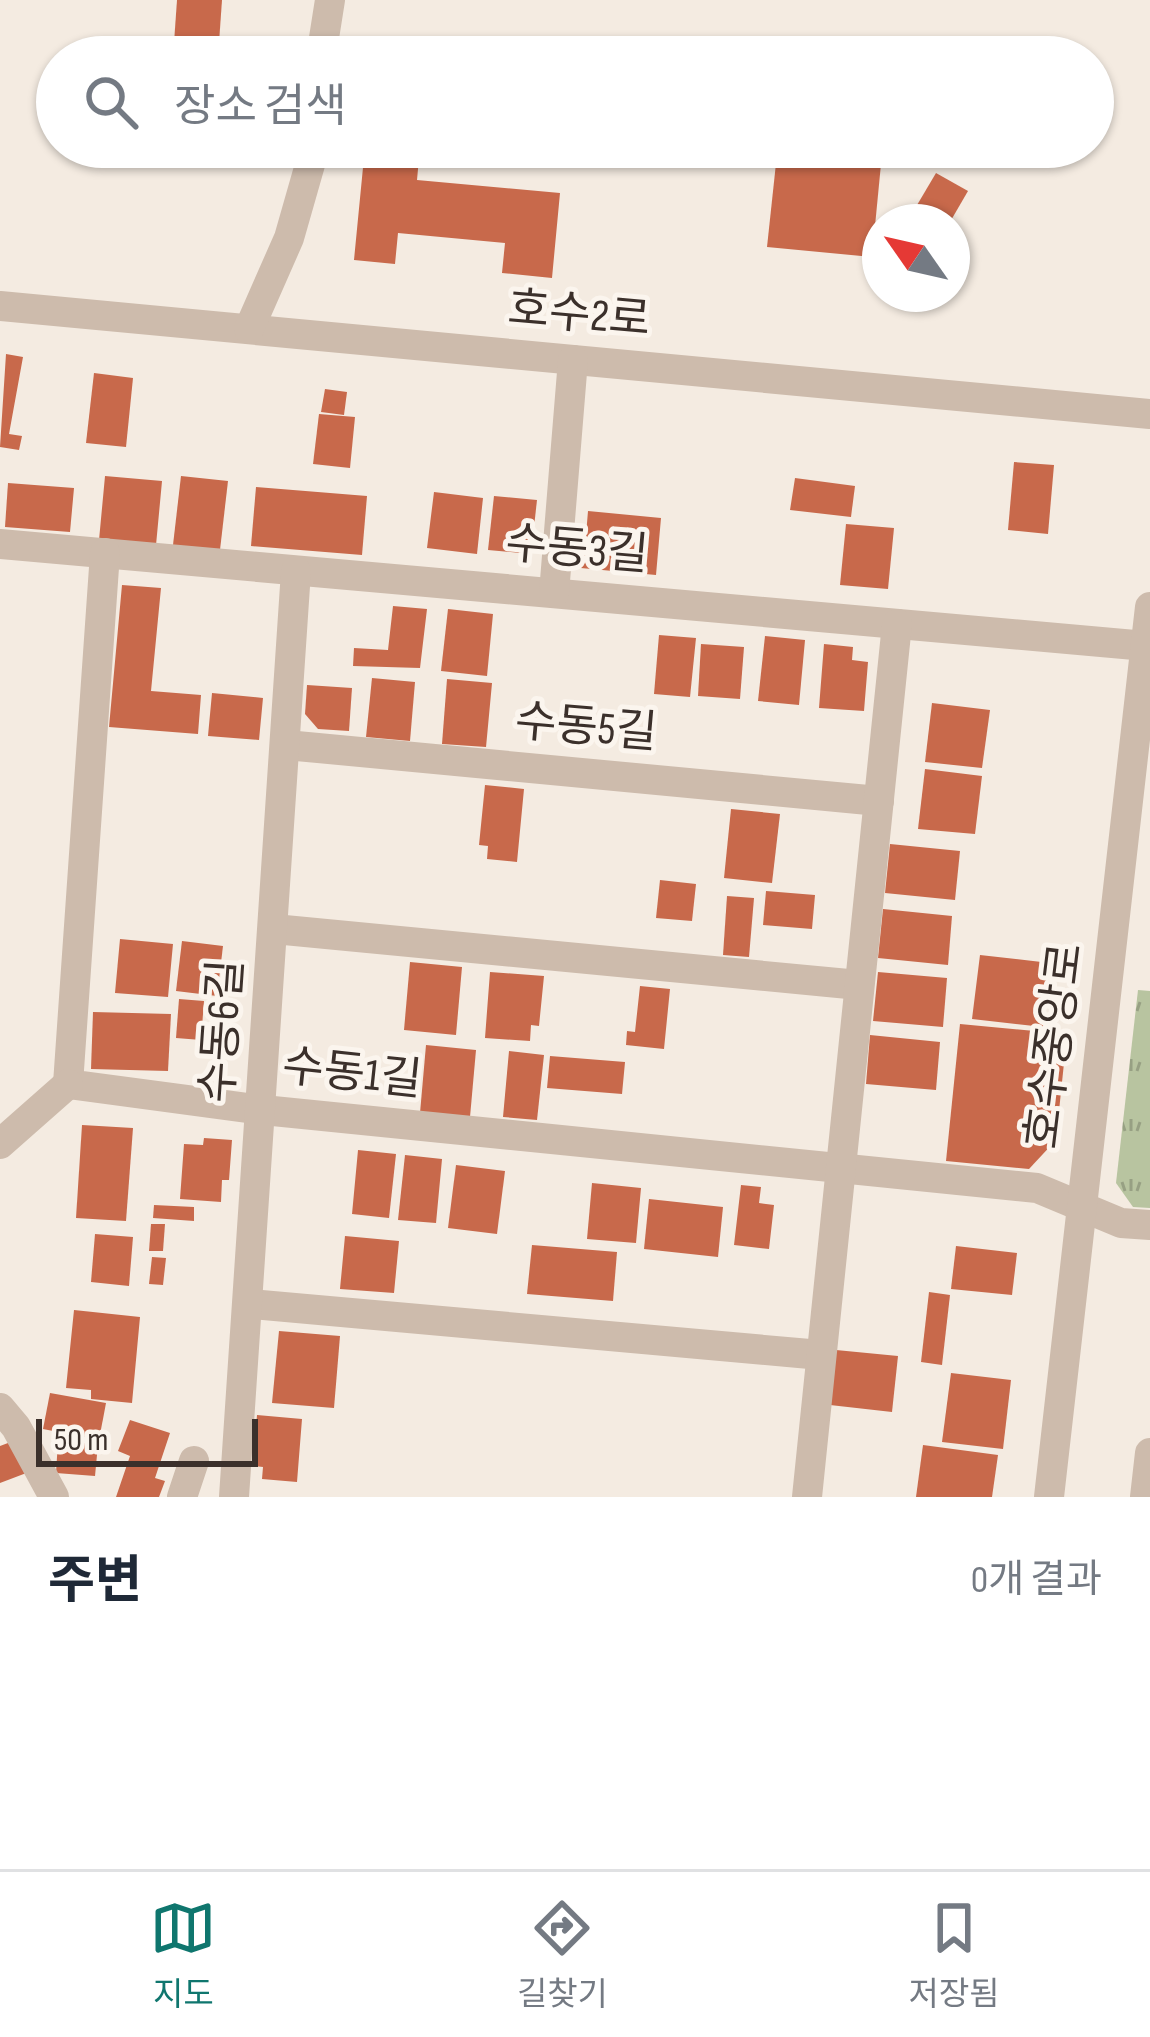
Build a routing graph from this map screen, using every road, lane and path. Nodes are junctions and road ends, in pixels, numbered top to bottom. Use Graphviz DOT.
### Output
graph roads {
  1 [pos="330,0"];
  2 [pos="324,36"];
  3 [pos="309,168"];
  4 [pos="0,306"];
  5 [pos="249,329"];
  6 [pos="573,360"];
  7 [pos="1150,414"];
  8 [pos="0,544"];
  9 [pos="105,554"];
  10 [pos="296,571"];
  11 [pos="554,593"];
  12 [pos="1150,607"];
  13 [pos="897,624"];
  14 [pos="1146,646"];
  15 [pos="286,745"];
  16 [pos="879,801"];
  17 [pos="1139,829"];
  18 [pos="274,929"];
  19 [pos="860,985"];
  20 [pos="68,1084"];
  21 [pos="263,1110"];
  22 [pos="11,1116"];
  23 [pos="0,1144"];
  24 [pos="841,1169"];
  25 [pos="1080,1204"];
  26 [pos="1150,1225"];
  27 [pos="251,1304"];
  28 [pos="821,1355"];
  29 [pos="0,1408"];
  30 [pos="1150,1453"];
  31 [pos="194,1461"];
  32 [pos="54,1497"];
  33 [pos="182,1497"];
  34 [pos="234,1497"];
  35 [pos="807,1497"];
  36 [pos="1049,1497"];
  37 [pos="1145,1497"];
  1 -- 2 [label="street"];
  3 -- 5 [label="street"];
  4 -- 5 [label="street, 호수2로"];
  5 -- 6 [label="street, 호수2로"];
  6 -- 7 [label="street, 호수2로"];
  6 -- 11 [label="street"];
  8 -- 9 [label="street, 수동3길"];
  9 -- 10 [label="street, 수동3길"];
  9 -- 20 [label="street"];
  10 -- 11 [label="street, 수동3길"];
  10 -- 15 [label="street, 수동6길"];
  11 -- 13 [label="street, 수동3길"];
  12 -- 14 [label="street, 호수중앙로"];
  13 -- 14 [label="street, 수동3길"];
  13 -- 16 [label="street"];
  14 -- 17 [label="street, 호수중앙로"];
  15 -- 16 [label="street, 수동5길"];
  15 -- 18 [label="street, 수동6길"];
  16 -- 19 [label="street"];
  17 -- 25 [label="street, 호수중앙로"];
  18 -- 19 [label="street"];
  18 -- 21 [label="street, 수동6길"];
  19 -- 24 [label="street"];
  20 -- 21 [label="street, 수동1길"];
  20 -- 22 [label="street"];
  21 -- 24 [label="street, 수동1길"];
  21 -- 27 [label="street, 수동6길"];
  22 -- 23 [label="street"];
  24 -- 25 [label="street, 수동1길"];
  24 -- 28 [label="street"];
  25 -- 26 [label="street, 수동1길"];
  25 -- 36 [label="street, 호수중앙로"];
  27 -- 28 [label="street"];
  27 -- 34 [label="street, 수동6길"];
  28 -- 35 [label="street"];
  29 -- 32 [label="street"];
  30 -- 37 [label="street"];
  31 -- 33 [label="street"];
}
